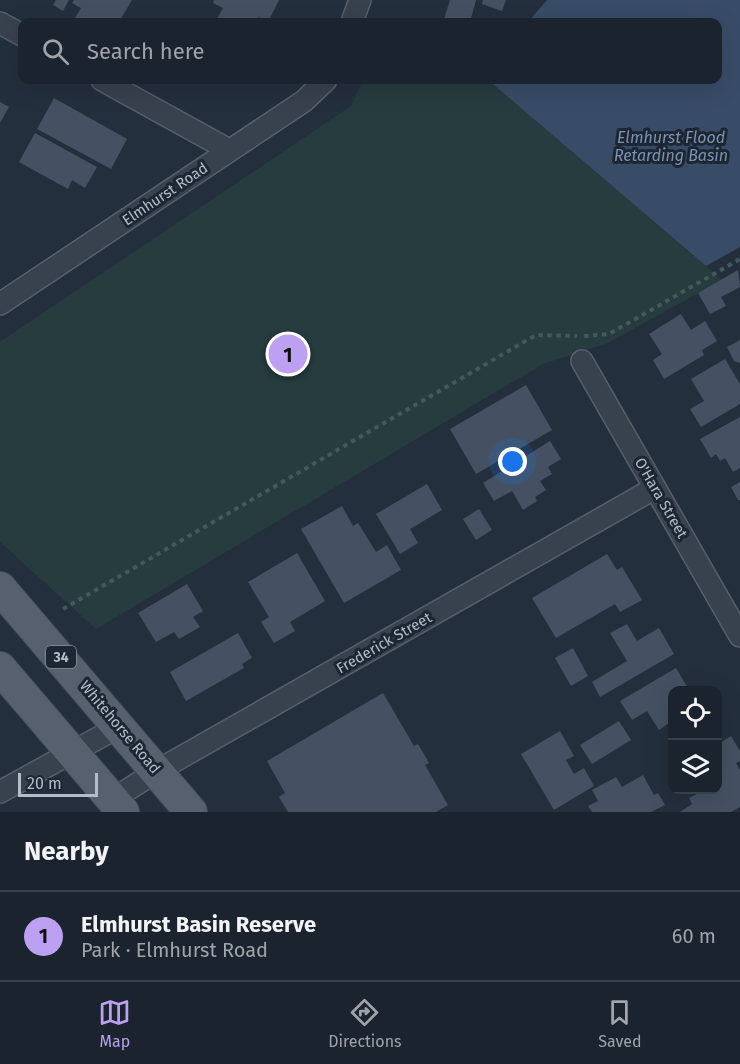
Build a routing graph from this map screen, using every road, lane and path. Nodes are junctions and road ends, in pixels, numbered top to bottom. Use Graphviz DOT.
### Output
graph roads {
  1 [pos="360,0"];
  2 [pos="353,18"];
  3 [pos="0,23"];
  4 [pos="18,33"];
  5 [pos="109,84"];
  6 [pos="322,84"];
  7 [pos="229,150"];
  8 [pos="740,259"];
  9 [pos="0,304"];
  10 [pos="582,361"];
  11 [pos="655,488"];
  12 [pos="0,588"];
  13 [pos="63,609"];
  14 [pos="740,636"];
  15 [pos="0,668"];
  16 [pos="120,726"];
  17 [pos="72,753"];
  18 [pos="157,771"];
  19 [pos="0,792"];
  20 [pos="117,806"];
  21 [pos="191,812"];
  1 -- 2 [label="street"];
  3 -- 4 [label="street"];
  5 -- 7 [label="street"];
  6 -- 7 [label="street, Elmhurst Road"];
  7 -- 9 [label="street, Elmhurst Road"];
  8 -- 13 [label="path"];
  10 -- 11 [label="street, O'Hara Street"];
  11 -- 14 [label="street, O'Hara Street"];
  11 -- 18 [label="street, Frederick Street"];
  12 -- 16 [label="main road, Whitehorse Road / 34"];
  15 -- 17 [label="main road"];
  16 -- 17 [label="street"];
  16 -- 18 [label="main road, Whitehorse Road / 34"];
  17 -- 19 [label="street"];
  17 -- 20 [label="main road"];
  18 -- 20 [label="street, Frederick Street"];
  18 -- 21 [label="main road, Whitehorse Road / 34"];
}
